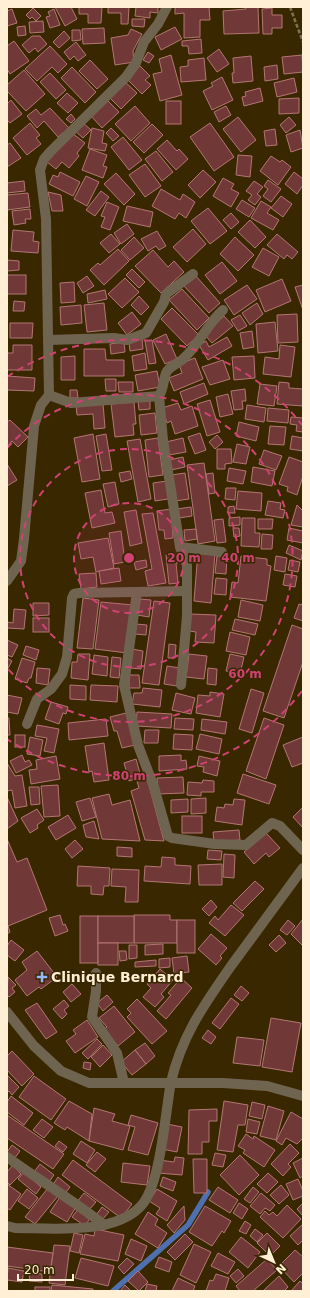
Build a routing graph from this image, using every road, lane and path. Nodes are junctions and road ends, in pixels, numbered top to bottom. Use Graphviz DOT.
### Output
graph roads {
  1 [pos="167,7"];
  2 [pos="290,7"];
  3 [pos="303,42"];
  4 [pos="193,274"];
  5 [pos="223,310"];
  6 [pos="48,340"];
  7 [pos="49,395"];
  8 [pos="159,396"];
  9 [pos="180,547"];
  10 [pos="222,552"];
  11 [pos="7,581"];
  12 [pos="187,591"];
  13 [pos="137,592"];
  14 [pos="181,685"];
  15 [pos="27,724"];
  16 [pos="303,850"];
  17 [pos="303,868"];
  18 [pos="96,974"];
  19 [pos="7,1012"];
  20 [pos="124,1083"];
  21 [pos="171,1083"];
  22 [pos="303,1096"];
  23 [pos="7,1157"];
  24 [pos="104,1224"];
  25 [pos="7,1226"];
  1 -- 6 [label="street"];
  2 -- 3 [label="path"];
  4 -- 6 [label="street"];
  5 -- 8 [label="street"];
  6 -- 7 [label="street"];
  7 -- 8 [label="street"];
  7 -- 11 [label="street"];
  8 -- 9 [label="street"];
  9 -- 10 [label="street"];
  9 -- 12 [label="street"];
  12 -- 13 [label="street"];
  12 -- 14 [label="street"];
  13 -- 15 [label="street"];
  13 -- 16 [label="street"];
  17 -- 21 [label="street"];
  18 -- 20 [label="street"];
  19 -- 20 [label="street"];
  20 -- 21 [label="street"];
  21 -- 22 [label="street"];
  21 -- 24 [label="street"];
  23 -- 24 [label="street"];
  24 -- 25 [label="street"];
}
